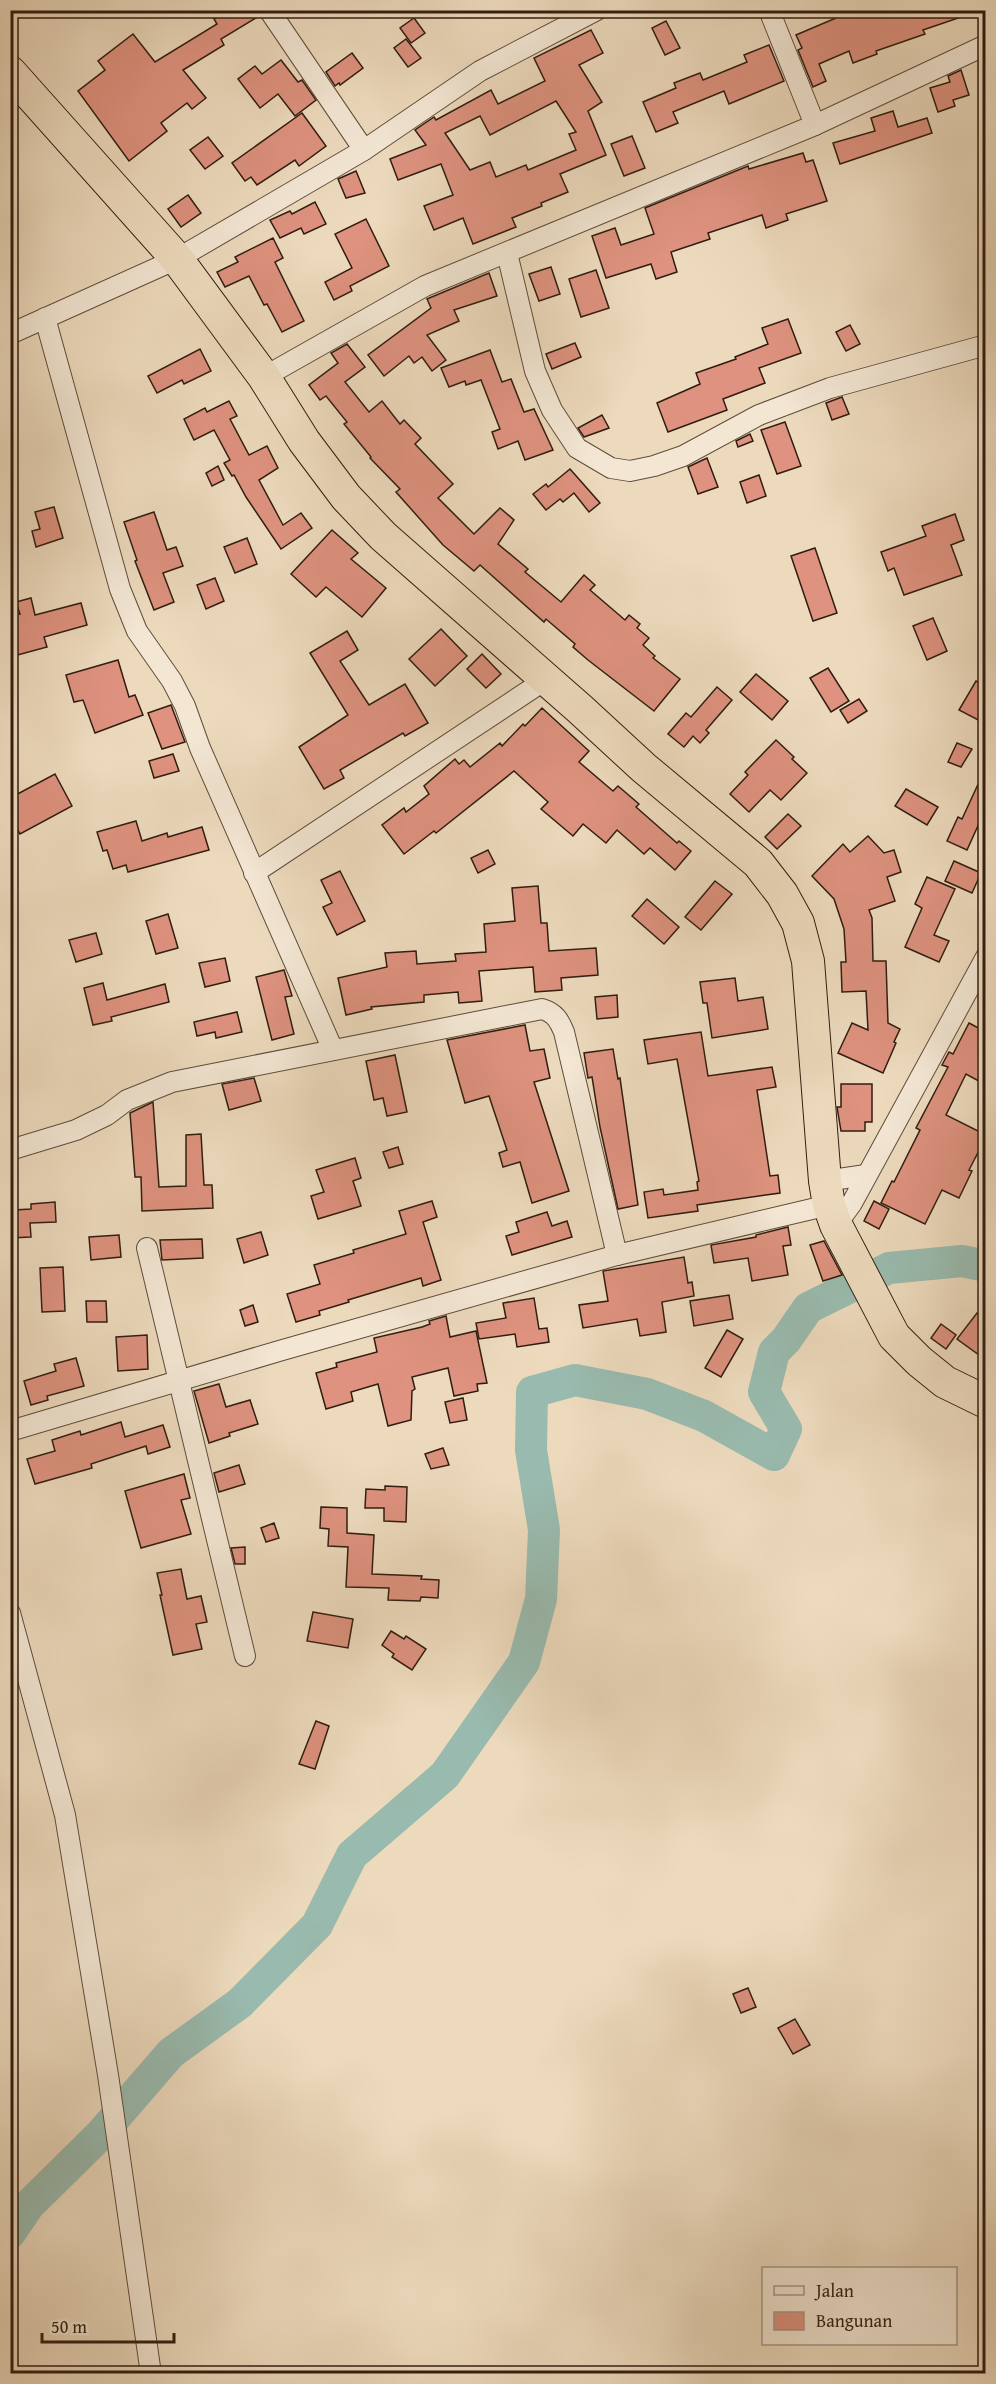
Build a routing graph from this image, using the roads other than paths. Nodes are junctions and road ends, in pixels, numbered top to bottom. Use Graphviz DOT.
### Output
graph roads {
  1 [pos="268,10"];
  2 [pos="597,10"];
  3 [pos="769,10"];
  4 [pos="986,45"];
  5 [pos="10,72"];
  6 [pos="815,125"];
  7 [pos="364,150"];
  8 [pos="507,253"];
  9 [pos="177,259"];
  10 [pos="45,318"];
  11 [pos="10,334"];
  12 [pos="986,345"];
  13 [pos="264,377"];
  14 [pos="545,680"];
  15 [pos="254,873"];
  16 [pos="986,957"];
  17 [pos="333,1050"];
  18 [pos="10,1150"];
  19 [pos="866,1175"];
  20 [pos="830,1204"];
  21 [pos="147,1248"];
  22 [pos="617,1255"];
  23 [pos="178,1382"];
  24 [pos="986,1402"];
  25 [pos="10,1431"];
  26 [pos="10,1613"];
  27 [pos="245,1656"];
  28 [pos="151,2373"];
  1 -- 7 [label="street"];
  2 -- 7 [label="street"];
  3 -- 6 [label="street"];
  4 -- 6 [label="street"];
  5 -- 9 [label="highway"];
  6 -- 8 [label="street"];
  7 -- 9 [label="street"];
  8 -- 12 [label="street"];
  8 -- 13 [label="street"];
  9 -- 10 [label="street"];
  9 -- 13 [label="highway"];
  10 -- 11 [label="street"];
  10 -- 15 [label="street"];
  13 -- 14 [label="highway"];
  14 -- 15 [label="street"];
  14 -- 20 [label="highway"];
  15 -- 17 [label="street"];
  16 -- 19 [label="street"];
  17 -- 18 [label="street"];
  17 -- 22 [label="street"];
  19 -- 20 [label="street"];
  19 -- 20 [label="street"];
  20 -- 22 [label="street"];
  20 -- 24 [label="highway"];
  21 -- 23 [label="street"];
  22 -- 23 [label="street"];
  23 -- 25 [label="street"];
  23 -- 27 [label="street"];
  26 -- 28 [label="street"];
}
